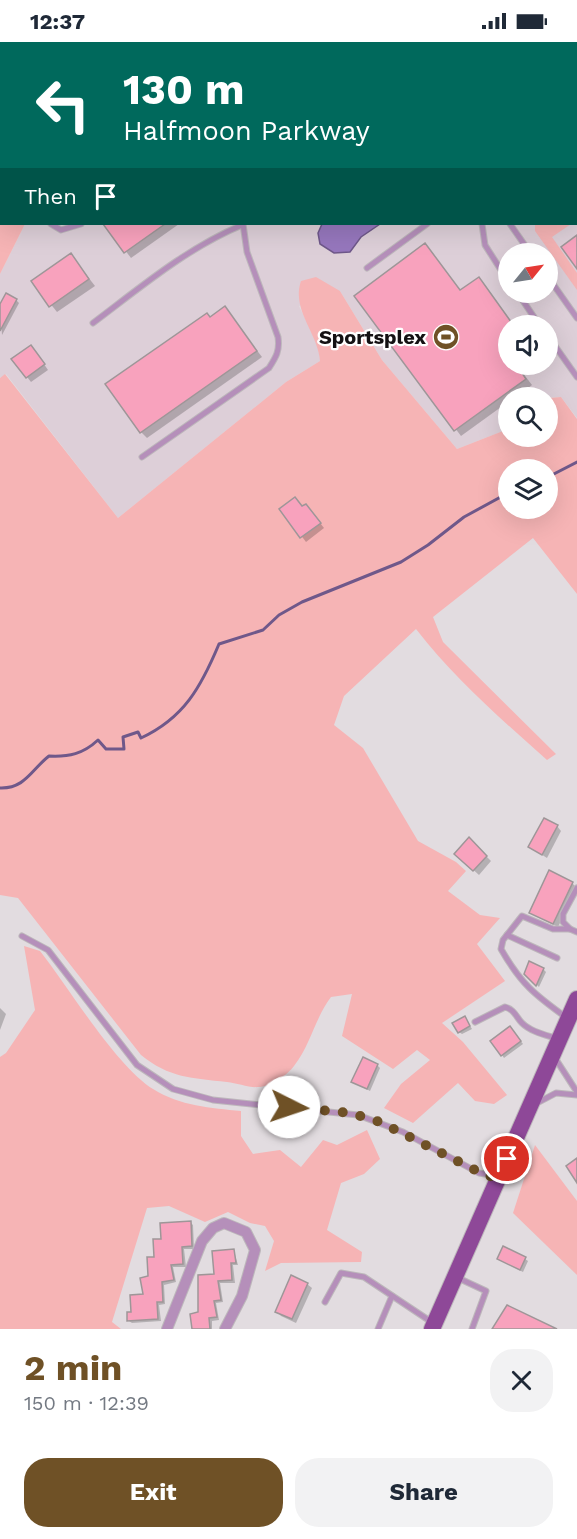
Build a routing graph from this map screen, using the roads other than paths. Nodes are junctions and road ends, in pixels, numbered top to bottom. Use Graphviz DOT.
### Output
graph roads {
  1 [pos="53,225"];
  2 [pos="78,225"];
  3 [pos="240,225"];
  4 [pos="242,225"];
  5 [pos="426,225"];
  6 [pos="482,225"];
  7 [pos="511,225"];
  8 [pos="523,243"];
  9 [pos="498,265"];
  10 [pos="367,268"];
  11 [pos="558,291"];
  12 [pos="577,318"];
  13 [pos="93,323"];
  14 [pos="558,350"];
  15 [pos="577,377"];
  16 [pos="142,457"];
  17 [pos="576,888"];
  18 [pos="570,929"];
  19 [pos="577,932"];
  20 [pos="507,935"];
  21 [pos="22,936"];
  22 [pos="557,958"];
  23 [pos="577,999"];
  24 [pos="568,1019"];
  25 [pos="475,1022"];
  26 [pos="556,1047"];
  27 [pos="577,1093"];
  28 [pos="530,1107"];
  29 [pos="499,1177"];
  30 [pos="455,1277"];
  31 [pos="392,1296"];
  32 [pos="325,1302"];
  33 [pos="433,1326"];
  34 [pos="167,1329"];
  35 [pos="225,1329"];
  36 [pos="378,1329"];
  37 [pos="472,1329"];
  1 -- 2 [label="lane"];
  3 -- 13 [label="lane"];
  4 -- 16 [label="lane"];
  5 -- 10 [label="lane"];
  6 -- 9 [label="lane"];
  7 -- 8 [label="lane"];
  11 -- 12 [label="lane"];
  14 -- 15 [label="lane"];
  17 -- 18 [label="lane"];
  18 -- 19 [label="lane"];
  18 -- 20 [label="lane"];
  20 -- 22 [label="lane"];
  20 -- 24 [label="lane"];
  21 -- 29 [label="lane"];
  23 -- 24 [label="main road"];
  24 -- 26 [label="main road"];
  25 -- 26 [label="lane"];
  26 -- 27 [label="lane"];
  26 -- 28 [label="main road"];
  27 -- 28 [label="lane"];
  28 -- 29 [label="main road"];
  29 -- 30 [label="main road"];
  30 -- 33 [label="main road"];
  30 -- 37 [label="lane"];
  31 -- 32 [label="lane"];
  31 -- 33 [label="lane"];
  31 -- 36 [label="lane"];
  34 -- 35 [label="street"];
}
